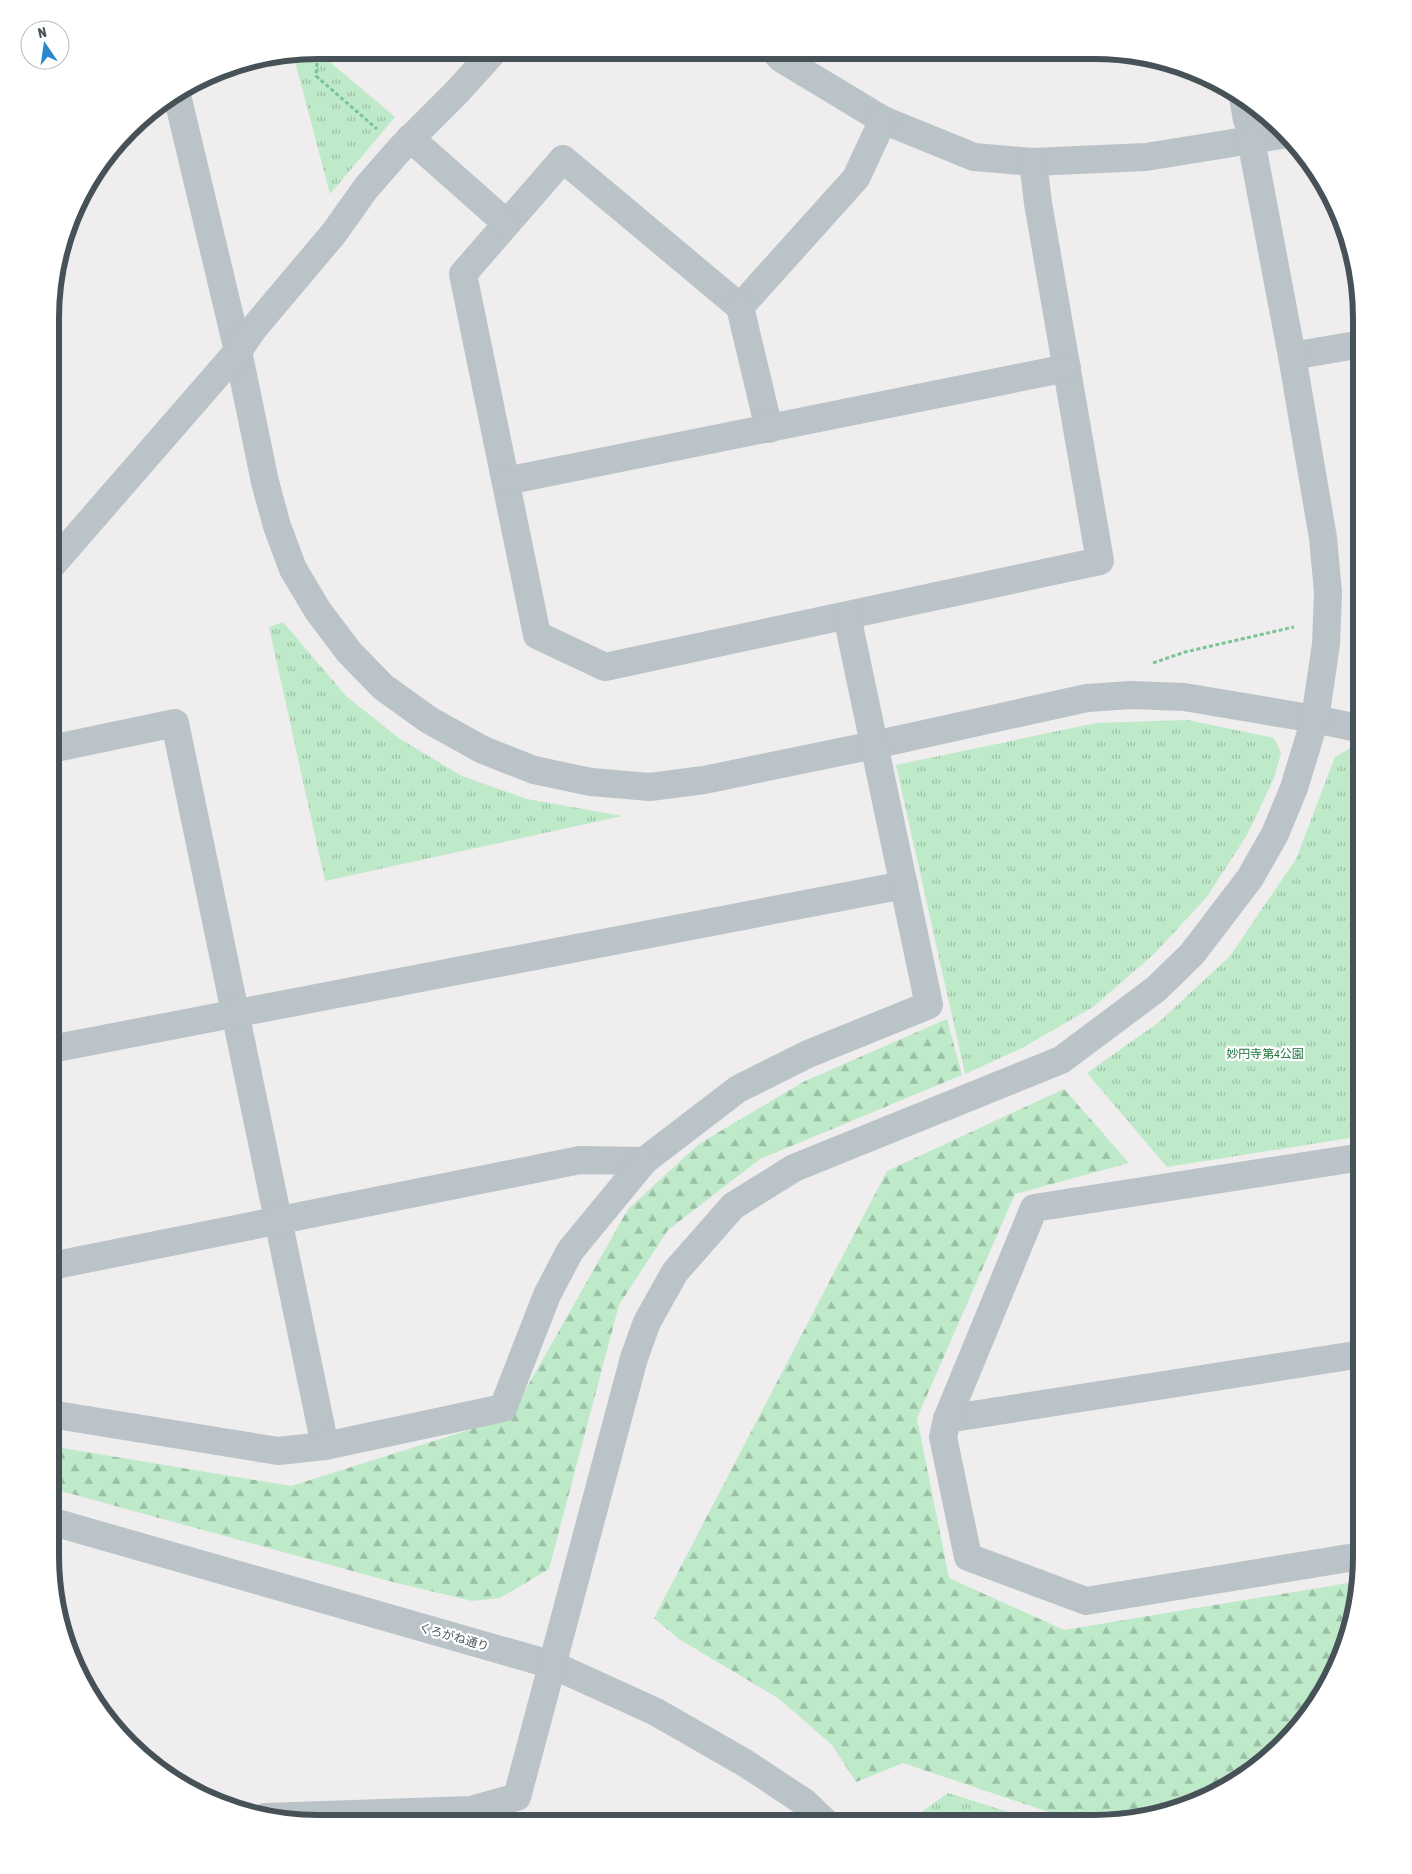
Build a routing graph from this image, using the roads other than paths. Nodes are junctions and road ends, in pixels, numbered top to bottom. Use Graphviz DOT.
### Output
graph roads {
  1 [pos="486,59"];
  2 [pos="782,59"];
  3 [pos="178,100"];
  4 [pos="1247,119"];
  5 [pos="883,120"];
  6 [pos="1269,127"];
  7 [pos="405,144"];
  8 [pos="1033,162"];
  9 [pos="506,223"];
  10 [pos="740,307"];
  11 [pos="1353,346"];
  12 [pos="238,351"];
  13 [pos="1292,356"];
  14 [pos="1067,368"];
  15 [pos="769,429"];
  16 [pos="506,481"];
  17 [pos="59,557"];
  18 [pos="847,616"];
  19 [pos="1315,719"];
  20 [pos="1353,726"];
  21 [pos="874,745"];
  22 [pos="59,748"];
  23 [pos="904,885"];
  24 [pos="235,1014"];
  25 [pos="59,1047"];
  26 [pos="1353,1158"];
  27 [pos="644,1161"];
  28 [pos="278,1221"];
  29 [pos="59,1264"];
  30 [pos="1353,1355"];
  31 [pos="59,1415"];
  32 [pos="947,1419"];
  33 [pos="325,1446"];
  34 [pos="59,1524"];
  35 [pos="1353,1557"];
  36 [pos="553,1665"];
  37 [pos="515,1810"];
  38 [pos="324,1815"];
  39 [pos="818,1815"];
  1 -- 7 [label="street"];
  2 -- 5 [label="street"];
  3 -- 12 [label="street"];
  4 -- 6 [label="street"];
  4 -- 8 [label="street"];
  4 -- 13 [label="street"];
  5 -- 8 [label="street"];
  5 -- 10 [label="street"];
  7 -- 9 [label="street"];
  7 -- 12 [label="street"];
  8 -- 14 [label="street"];
  9 -- 10 [label="street"];
  9 -- 16 [label="street"];
  10 -- 15 [label="street"];
  11 -- 13 [label="street"];
  12 -- 17 [label="street"];
  12 -- 21 [label="street"];
  13 -- 19 [label="street"];
  14 -- 15 [label="street"];
  14 -- 18 [label="street"];
  15 -- 16 [label="street"];
  16 -- 18 [label="street"];
  18 -- 21 [label="street"];
  19 -- 20 [label="street"];
  19 -- 21 [label="street"];
  19 -- 36 [label="street"];
  21 -- 23 [label="street"];
  22 -- 24 [label="street"];
  23 -- 24 [label="street"];
  23 -- 27 [label="street"];
  24 -- 25 [label="street"];
  24 -- 28 [label="street"];
  26 -- 32 [label="street"];
  27 -- 28 [label="street"];
  27 -- 33 [label="street"];
  28 -- 29 [label="street"];
  28 -- 33 [label="street"];
  30 -- 32 [label="street"];
  31 -- 33 [label="street"];
  32 -- 35 [label="street"];
  34 -- 36 [label="street, くろがね通り"];
  36 -- 37 [label="street"];
  36 -- 39 [label="street, くろがね通り"];
  37 -- 38 [label="street"];
}
